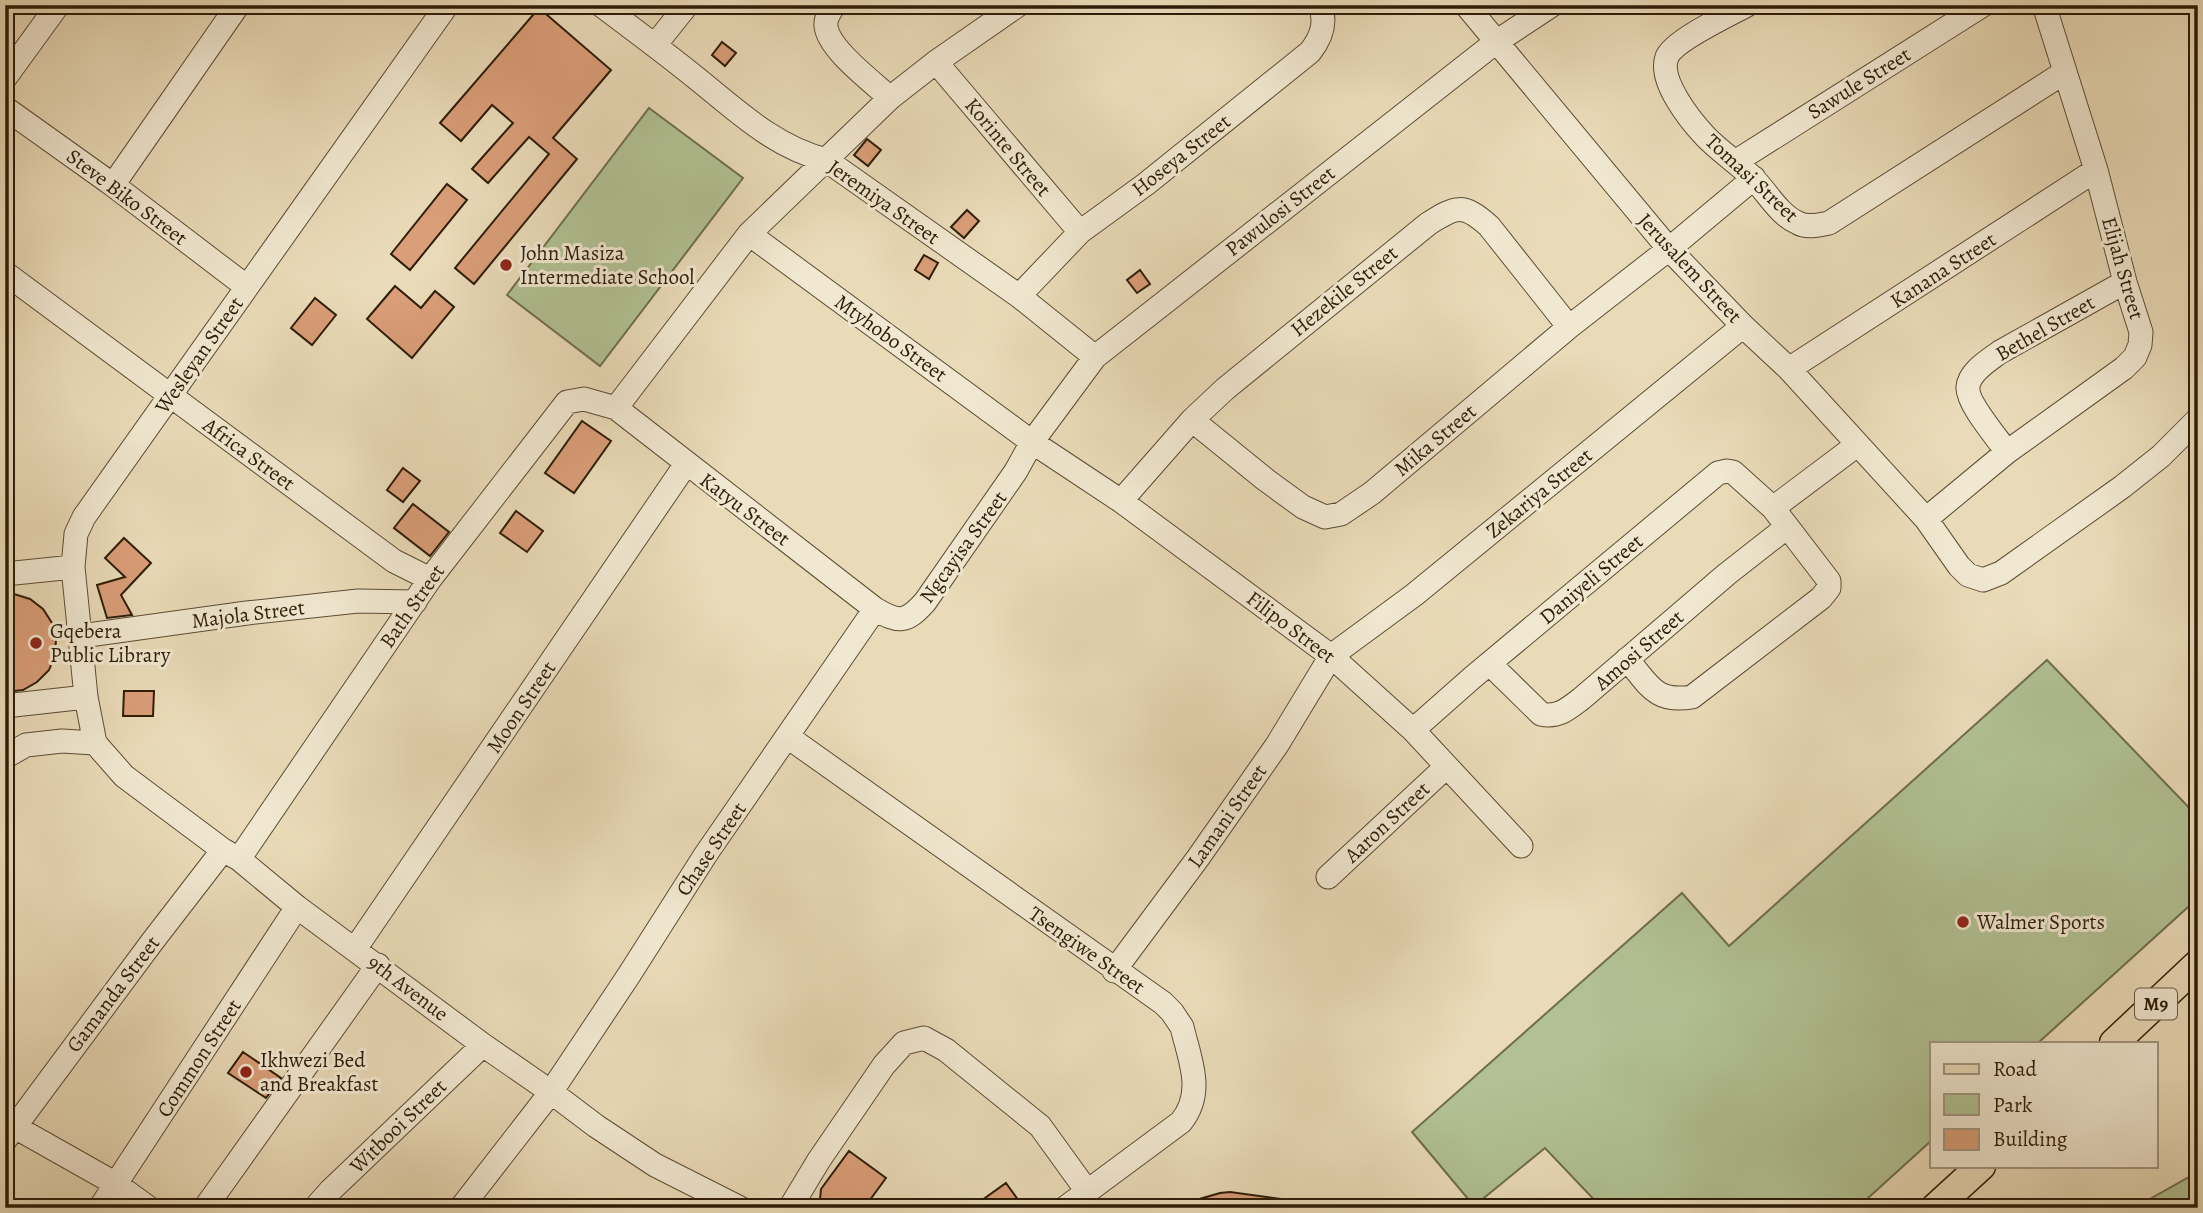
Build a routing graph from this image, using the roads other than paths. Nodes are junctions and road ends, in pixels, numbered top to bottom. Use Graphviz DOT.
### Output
graph roads {
  1 [pos="58,5"];
  2 [pos="238,5"];
  3 [pos="447,5"];
  4 [pos="601,5"];
  5 [pos="687,5"];
  6 [pos="834,5"];
  7 [pos="1018,5"];
  8 [pos="1321,5"];
  9 [pos="1466,5"];
  10 [pos="1552,5"];
  11 [pos="1747,5"];
  12 [pos="1983,5"];
  13 [pos="2045,5"];
  14 [pos="1496,42"];
  15 [pos="655,45"];
  16 [pos="936,62"];
  17 [pos="2065,72"];
  18 [pos="5,78"];
  19 [pos="890,98"];
  20 [pos="5,108"];
  21 [pos="826,160"];
  22 [pos="1735,162"];
  23 [pos="2096,170"];
  24 [pos="1754,178"];
  25 [pos="113,185"];
  26 [pos="1080,232"];
  27 [pos="749,234"];
  28 [pos="1669,249"];
  29 [pos="5,273"];
  30 [pos="2125,282"];
  31 [pos="247,287"];
  32 [pos="1019,296"];
  33 [pos="1743,326"];
  34 [pos="1569,327"];
  35 [pos="1095,357"];
  36 [pos="1789,369"];
  37 [pos="171,397"];
  38 [pos="616,408"];
  39 [pos="2198,419"];
  40 [pos="1192,420"];
  41 [pos="1032,442"];
  42 [pos="1857,444"];
  43 [pos="2007,452"];
  44 [pos="686,464"];
  45 [pos="1121,501"];
  46 [pos="1773,508"];
  47 [pos="1926,519"];
  48 [pos="1787,527"];
  49 [pos="73,567"];
  50 [pos="5,574"];
  51 [pos="430,579"];
  52 [pos="415,602"];
  53 [pos="875,609"];
  54 [pos="81,636"];
  55 [pos="1332,656"];
  56 [pos="1627,659"];
  57 [pos="1490,664"];
  58 [pos="86,697"];
  59 [pos="5,706"];
  60 [pos="1413,730"];
  61 [pos="788,737"];
  62 [pos="95,743"];
  63 [pos="5,757"];
  64 [pos="1446,767"];
  65 [pos="1521,846"];
  66 [pos="231,855"];
  67 [pos="1328,877"];
  68 [pos="297,907"];
  69 [pos="355,949"];
  70 [pos="2198,964"];
  71 [pos="378,965"];
  72 [pos="1114,971"];
  73 [pos="2115,1042"];
  74 [pos="483,1045"];
  75 [pos="551,1092"];
  76 [pos="10,1133"];
  77 [pos="1979,1168"];
  78 [pos="117,1184"];
  79 [pos="1087,1191"];
  80 [pos="725,1205"];
  81 [pos="100,1208"];
  82 [pos="149,1208"];
  83 [pos="205,1208"];
  84 [pos="315,1208"];
  85 [pos="461,1208"];
  86 [pos="790,1208"];
  87 [pos="1066,1208"];
  88 [pos="1935,1208"];
  1 -- 18 [label="street"];
  2 -- 25 [label="street"];
  3 -- 31 [label="street, Wesleyan Street"];
  4 -- 15 [label="street, Jeremiya Street"];
  5 -- 15 [label="street"];
  6 -- 19 [label="street"];
  7 -- 16 [label="street"];
  8 -- 26 [label="street, Hoseya Street"];
  9 -- 14 [label="street, Jerusalem Street"];
  10 -- 14 [label="street, Pawulosi Street"];
  11 -- 22 [label="street, Tomasi Street"];
  12 -- 22 [label="street, Sawule Street"];
  13 -- 17 [label="street, Elijah Street"];
  14 -- 28 [label="street, Jerusalem Street"];
  14 -- 35 [label="street, Pawulosi Street"];
  15 -- 21 [label="street, Jeremiya Street"];
  16 -- 19 [label="street"];
  16 -- 26 [label="street, Korinte Street"];
  17 -- 23 [label="street, Elijah Street"];
  17 -- 24 [label="street, Tomasi Street"];
  19 -- 21 [label="street"];
  20 -- 25 [label="street, Steve Biko Street"];
  21 -- 27 [label="street"];
  21 -- 32 [label="street, Jeremiya Street"];
  22 -- 24 [label="street, Tomasi Street"];
  23 -- 30 [label="street, Elijah Street"];
  23 -- 36 [label="street, Kanana Street"];
  24 -- 28 [label="street"];
  25 -- 31 [label="street, Steve Biko Street"];
  26 -- 32 [label="street, Hoseya Street"];
  27 -- 38 [label="street"];
  27 -- 41 [label="street, Mtyhobo Street"];
  28 -- 33 [label="street, Jerusalem Street"];
  28 -- 34 [label="street, Mika Street"];
  29 -- 37 [label="street, Africa Street"];
  30 -- 43 [label="street, Elijah Street"];
  30 -- 43 [label="street, Bethel Street"];
  31 -- 37 [label="street, Wesleyan Street"];
  32 -- 35 [label="street, Jeremiya Street"];
  33 -- 36 [label="street, Jerusalem Street"];
  33 -- 55 [label="street, Zekariya Street"];
  34 -- 40 [label="street, Mika Street"];
  34 -- 40 [label="street, Hezekile Street"];
  35 -- 41 [label="street, Pawulosi Street"];
  36 -- 42 [label="street, Jerusalem Street"];
  37 -- 49 [label="street, Wesleyan Street"];
  37 -- 51 [label="street, Africa Street"];
  38 -- 44 [label="street, Katyu Street"];
  38 -- 51 [label="street, Bath Street"];
  39 -- 47 [label="street, Jerusalem Street"];
  40 -- 45 [label="street, Hezekile Street"];
  41 -- 45 [label="street, Filipo Street"];
  41 -- 53 [label="street, Ngcayisa Street"];
  42 -- 46 [label="street"];
  42 -- 47 [label="street, Jerusalem Street"];
  43 -- 47 [label="street, Elijah Street"];
  44 -- 53 [label="street, Katyu Street"];
  44 -- 69 [label="street, Moon Street"];
  45 -- 55 [label="street, Filipo Street"];
  46 -- 48 [label="street, Daniyeli Street"];
  46 -- 57 [label="street, Daniyeli Street"];
  48 -- 56 [label="street, Amosi Street"];
  48 -- 56 [label="street, Daniyeli Street"];
  49 -- 50 [label="street"];
  49 -- 54 [label="street, Wesleyan Street"];
  51 -- 52 [label="street, Bath Street"];
  52 -- 54 [label="street, Majola Street"];
  52 -- 66 [label="street, Bath Street"];
  53 -- 61 [label="street, Chase Street"];
  54 -- 58 [label="street, Wesleyan Street"];
  55 -- 60 [label="street, Filipo Street"];
  55 -- 72 [label="street, Lamani Street"];
  56 -- 57 [label="street, Amosi Street"];
  57 -- 60 [label="street, Daniyeli Street"];
  58 -- 59 [label="street"];
  58 -- 62 [label="street, Wesleyan Street"];
  60 -- 64 [label="street, Filipo Street"];
  61 -- 72 [label="street, Tsengiwe Street"];
  61 -- 75 [label="street, Chase Street"];
  62 -- 63 [label="street"];
  62 -- 66 [label="street, 9th Avenue"];
  64 -- 65 [label="street, Filipo Street"];
  64 -- 67 [label="street, Aaron Street"];
  66 -- 68 [label="street, 9th Avenue"];
  66 -- 76 [label="street, Gamanda Street"];
  68 -- 69 [label="street, 9th Avenue"];
  68 -- 78 [label="street, Common Street"];
  69 -- 71 [label="street, 9th Avenue"];
  70 -- 73 [label="main road, M9"];
  71 -- 74 [label="street, 9th Avenue"];
  71 -- 83 [label="street"];
  72 -- 79 [label="street, Tsengiwe Street"];
  74 -- 75 [label="street, 9th Avenue"];
  74 -- 84 [label="street, Witbooi Street"];
  75 -- 80 [label="street, 9th Avenue"];
  75 -- 85 [label="street, Chase Street"];
  76 -- 78 [label="street"];
  77 -- 88 [label="main road"];
  78 -- 81 [label="street, Common Street"];
  78 -- 82 [label="street"];
  79 -- 86 [label="street"];
  79 -- 87 [label="street, Tsengiwe Street"];
}
